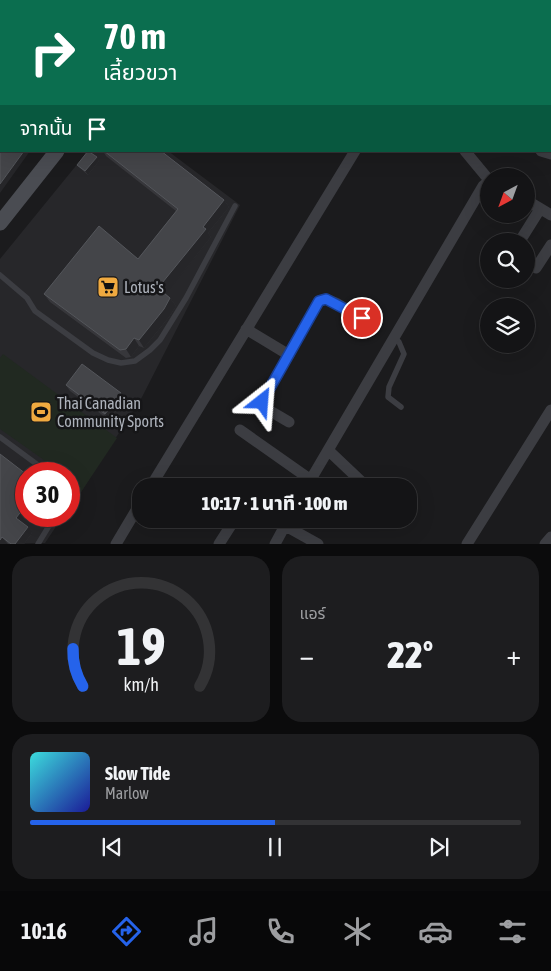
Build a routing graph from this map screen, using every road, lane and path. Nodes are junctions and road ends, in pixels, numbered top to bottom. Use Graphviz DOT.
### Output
graph roads {
  1 [pos="56,152"];
  2 [pos="354,152"];
  3 [pos="466,152"];
  4 [pos="480,169"];
  5 [pos="480,191"];
  6 [pos="235,206"];
  7 [pos="535,206"];
  8 [pos="540,209"];
  9 [pos="551,215"];
  10 [pos="0,223"];
  11 [pos="525,233"];
  12 [pos="551,245"];
  13 [pos="536,268"];
  14 [pos="0,275"];
  15 [pos="375,326"];
  16 [pos="246,329"];
  17 [pos="394,338"];
  18 [pos="289,355"];
  19 [pos="400,407"];
  20 [pos="551,410"];
  21 [pos="289,422"];
  22 [pos="240,430"];
  23 [pos="0,437"];
  24 [pos="328,450"];
  25 [pos="34,462"];
  26 [pos="156,478"];
  27 [pos="302,478"];
  28 [pos="312,478"];
  29 [pos="358,478"];
  30 [pos="132,517"];
  31 [pos="48,527"];
  32 [pos="230,528"];
  33 [pos="284,528"];
  34 [pos="295,528"];
  35 [pos="551,537"];
  36 [pos="38,544"];
  37 [pos="116,544"];
  38 [pos="220,544"];
  39 [pos="275,544"];
  40 [pos="318,544"];
  41 [pos="467,544"];
  42 [pos="545,544"];
  1 -- 10 [label="main road"];
  2 -- 16 [label="street"];
  3 -- 4 [label="street"];
  5 -- 17 [label="street"];
  6 -- 14 [label="lane"];
  7 -- 8 [label="street"];
  8 -- 9 [label="street"];
  8 -- 11 [label="street"];
  12 -- 13 [label="street"];
  15 -- 18 [label="street"];
  16 -- 18 [label="street"];
  16 -- 26 [label="street"];
  17 -- 19 [label="lane"];
  17 -- 24 [label="street"];
  18 -- 21 [label="street"];
  20 -- 41 [label="street"];
  22 -- 27 [label="street"];
  23 -- 25 [label="lane"];
  24 -- 28 [label="street"];
  24 -- 29 [label="street"];
  30 -- 37 [label="street"];
  31 -- 36 [label="lane"];
  32 -- 38 [label="street"];
  33 -- 39 [label="street"];
  34 -- 40 [label="street"];
  35 -- 42 [label="street"];
}
